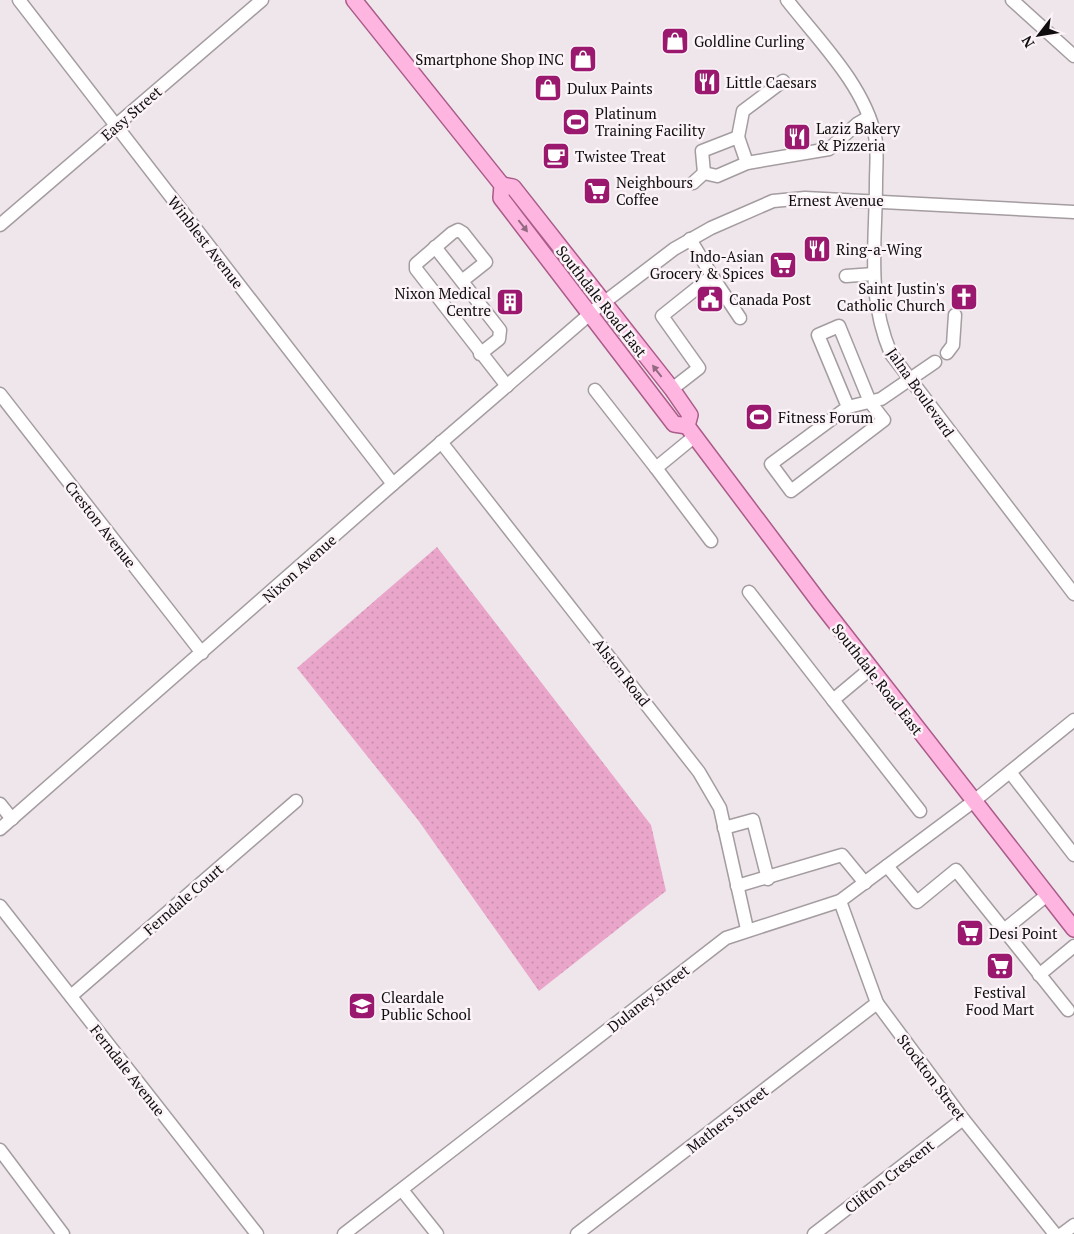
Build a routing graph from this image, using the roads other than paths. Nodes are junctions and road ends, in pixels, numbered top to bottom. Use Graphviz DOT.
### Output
graph roads {
  1 [pos="19,0"];
  2 [pos="262,0"];
  3 [pos="354,0"];
  4 [pos="787,0"];
  5 [pos="1012,0"];
  6 [pos="1074,56"];
  7 [pos="783,81"];
  8 [pos="869,117"];
  9 [pos="117,126"];
  10 [pos="738,137"];
  11 [pos="747,163"];
  12 [pos="704,173"];
  13 [pos="693,183"];
  14 [pos="876,200"];
  15 [pos="1074,212"];
  16 [pos="0,225"];
  17 [pos="690,239"];
  18 [pos="435,247"];
  19 [pos="874,274"];
  20 [pos="712,276"];
  21 [pos="846,276"];
  22 [pos="462,281"];
  23 [pos="598,308"];
  24 [pos="955,315"];
  25 [pos="740,318"];
  26 [pos="947,353"];
  27 [pos="480,354"];
  28 [pos="935,362"];
  29 [pos="910,379"];
  30 [pos="507,386"];
  31 [pos="672,389"];
  32 [pos="595,390"];
  33 [pos="0,394"];
  34 [pos="870,402"];
  35 [pos="848,407"];
  36 [pos="691,431"];
  37 [pos="441,442"];
  38 [pos="656,468"];
  39 [pos="393,484"];
  40 [pos="711,541"];
  41 [pos="749,592"];
  42 [pos="1074,594"];
  43 [pos="202,653"];
  44 [pos="870,669"];
  45 [pos="833,700"];
  46 [pos="1074,720"];
  47 [pos="1010,772"];
  48 [pos="296,801"];
  49 [pos="974,801"];
  50 [pos="0,804"];
  51 [pos="920,811"];
  52 [pos="12,819"];
  53 [pos="724,828"];
  54 [pos="0,829"];
  55 [pos="1074,855"];
  56 [pos="887,866"];
  57 [pos="768,878"];
  58 [pos="864,883"];
  59 [pos="737,886"];
  60 [pos="1047,895"];
  61 [pos="840,901"];
  62 [pos="0,906"];
  63 [pos="747,929"];
  64 [pos="1074,929"];
  65 [pos="1004,930"];
  66 [pos="1074,946"];
  67 [pos="1039,975"];
  68 [pos="71,996"];
  69 [pos="877,1004"];
  70 [pos="1068,1010"];
  71 [pos="963,1119"];
  72 [pos="0,1150"];
  73 [pos="402,1190"];
  74 [pos="1074,1225"];
  75 [pos="63,1234"];
  76 [pos="257,1234"];
  77 [pos="344,1234"];
  78 [pos="437,1234"];
  79 [pos="577,1234"];
  80 [pos="814,1234"];
  81 [pos="1055,1234"];
  82 [pos="1062,1234"];
  1 -- 9 [label="street, Winblest Avenue"];
  2 -- 9 [label="street, Easy Street"];
  3 -- 23 [label="main road, Southdale Road East"];
  4 -- 8 [label="street, Jalna Boulevard"];
  5 -- 6 [label="street"];
  7 -- 10 [label="street"];
  8 -- 11 [label="street"];
  8 -- 14 [label="street, Jalna Boulevard"];
  9 -- 16 [label="street, Easy Street"];
  9 -- 39 [label="street, Winblest Avenue"];
  10 -- 11 [label="street"];
  10 -- 12 [label="street"];
  11 -- 12 [label="street"];
  12 -- 13 [label="street"];
  14 -- 15 [label="street, Ernest Avenue"];
  14 -- 17 [label="street, Ernest Avenue"];
  14 -- 19 [label="street, Jalna Boulevard"];
  17 -- 20 [label="street"];
  17 -- 23 [label="street, Ernest Avenue"];
  18 -- 22 [label="street"];
  18 -- 22 [label="street"];
  18 -- 27 [label="street"];
  19 -- 21 [label="street"];
  19 -- 29 [label="street, Jalna Boulevard"];
  20 -- 25 [label="street"];
  20 -- 31 [label="street"];
  22 -- 27 [label="street"];
  23 -- 30 [label="street, Nixon Avenue"];
  31 -- 23 [label="main road, Southdale Road East, one-way"];
  23 -- 36 [label="main road, Southdale Road East"];
  24 -- 26 [label="street"];
  27 -- 30 [label="street"];
  28 -- 29 [label="street"];
  29 -- 34 [label="street"];
  29 -- 42 [label="street, Jalna Boulevard"];
  30 -- 37 [label="street, Nixon Avenue"];
  31 -- 36 [label="main road, Southdale Road East"];
  32 -- 38 [label="street"];
  33 -- 43 [label="street, Creston Avenue"];
  34 -- 35 [label="street"];
  34 -- 35 [label="street"];
  34 -- 35 [label="street"];
  36 -- 38 [label="street"];
  36 -- 44 [label="main road, Southdale Road East"];
  37 -- 39 [label="street, Nixon Avenue"];
  37 -- 53 [label="street, Alston Road"];
  38 -- 40 [label="street"];
  39 -- 43 [label="street, Nixon Avenue"];
  41 -- 45 [label="street"];
  43 -- 52 [label="street, Nixon Avenue"];
  44 -- 45 [label="street"];
  44 -- 49 [label="main road, Southdale Road East"];
  45 -- 51 [label="street"];
  46 -- 47 [label="street, Dulaney Street"];
  47 -- 49 [label="street, Dulaney Street"];
  47 -- 55 [label="street"];
  48 -- 68 [label="street, Ferndale Court"];
  49 -- 56 [label="street, Dulaney Street"];
  49 -- 60 [label="main road, Southdale Road East"];
  50 -- 52 [label="street"];
  52 -- 54 [label="street, Nixon Avenue"];
  53 -- 57 [label="street"];
  53 -- 59 [label="street, Alston Road"];
  56 -- 58 [label="street, Dulaney Street"];
  56 -- 65 [label="street"];
  57 -- 58 [label="street"];
  57 -- 59 [label="street"];
  58 -- 61 [label="street, Dulaney Street"];
  59 -- 63 [label="street, Alston Road"];
  60 -- 64 [label="main road, Southdale Road East"];
  60 -- 65 [label="street"];
  61 -- 63 [label="street, Dulaney Street"];
  61 -- 69 [label="street, Stockton Street"];
  62 -- 68 [label="street, Ferndale Avenue"];
  63 -- 73 [label="street, Dulaney Street"];
  65 -- 67 [label="street"];
  66 -- 67 [label="street"];
  67 -- 70 [label="street"];
  68 -- 76 [label="street, Ferndale Avenue"];
  69 -- 71 [label="street, Stockton Street"];
  69 -- 79 [label="street, Mathers Street"];
  71 -- 80 [label="street, Clifton Crescent"];
  71 -- 81 [label="street, Stockton Street"];
  72 -- 75 [label="street"];
  73 -- 77 [label="street, Dulaney Street"];
  73 -- 78 [label="street"];
  74 -- 82 [label="street"];
}
